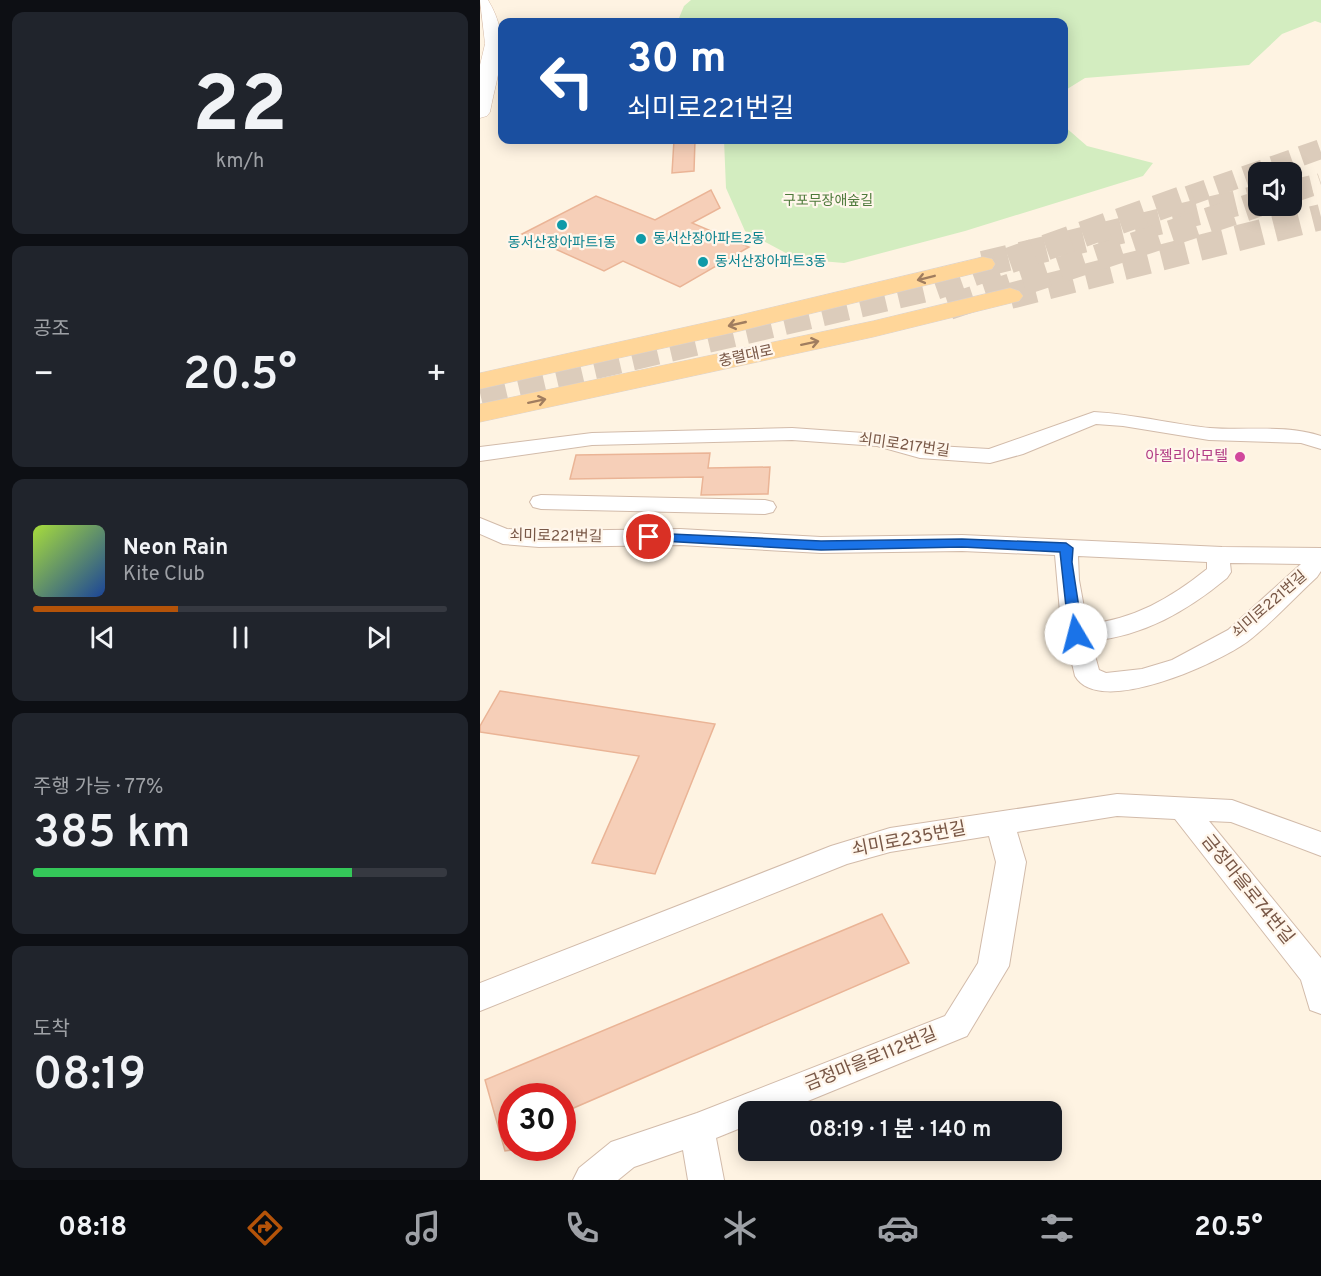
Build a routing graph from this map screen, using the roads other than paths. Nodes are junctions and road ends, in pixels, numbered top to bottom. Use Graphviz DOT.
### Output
graph roads {
  1 [pos="480,1"];
  2 [pos="487,45"];
  3 [pos="480,112"];
  4 [pos="983,264"];
  5 [pos="1010,296"];
  6 [pos="480,381"];
  7 [pos="480,413"];
  8 [pos="1321,443"];
  9 [pos="480,453"];
  10 [pos="541,502"];
  11 [pos="676,505"];
  12 [pos="765,507"];
  13 [pos="480,525"];
  14 [pos="671,538"];
  15 [pos="1066,548"];
  16 [pos="1218,555"];
  17 [pos="1318,556"];
  18 [pos="1076,634"];
  19 [pos="1182,808"];
  20 [pos="1000,823"];
  21 [pos="1321,844"];
  22 [pos="1317,972"];
  23 [pos="480,998"];
  24 [pos="1321,1000"];
  25 [pos="697,1129"];
  26 [pos="591,1180"];
  27 [pos="706,1180"];
  1 -- 2 [label="main road"];
  2 -- 3 [label="main road"];
  4 -- 6 [label="main road, one-way"];
  7 -- 5 [label="main road, 충렬대로, one-way"];
  8 -- 9 [label="street, 쇠미로217번길"];
  10 -- 11 [label="street"];
  11 -- 12 [label="street"];
  11 -- 14 [label="street"];
  13 -- 14 [label="street, 쇠미로221번길"];
  14 -- 15 [label="street, 쇠미로221번길"];
  15 -- 16 [label="street, 쇠미로221번길"];
  15 -- 18 [label="street, 쇠미로221번길"];
  16 -- 17 [label="street, 쇠미로221번길"];
  16 -- 18 [label="street"];
  17 -- 18 [label="street, 쇠미로221번길"];
  19 -- 20 [label="street, 쇠미로235번길"];
  19 -- 21 [label="street, 쇠미로235번길"];
  19 -- 22 [label="street, 금정마을로74번길"];
  20 -- 23 [label="street, 쇠미로235번길"];
  20 -- 25 [label="street, 금정마을로112번길"];
  22 -- 24 [label="street, 금정마을로74번길"];
  25 -- 26 [label="street, 금정마을로112번길"];
  25 -- 27 [label="street"];
}
